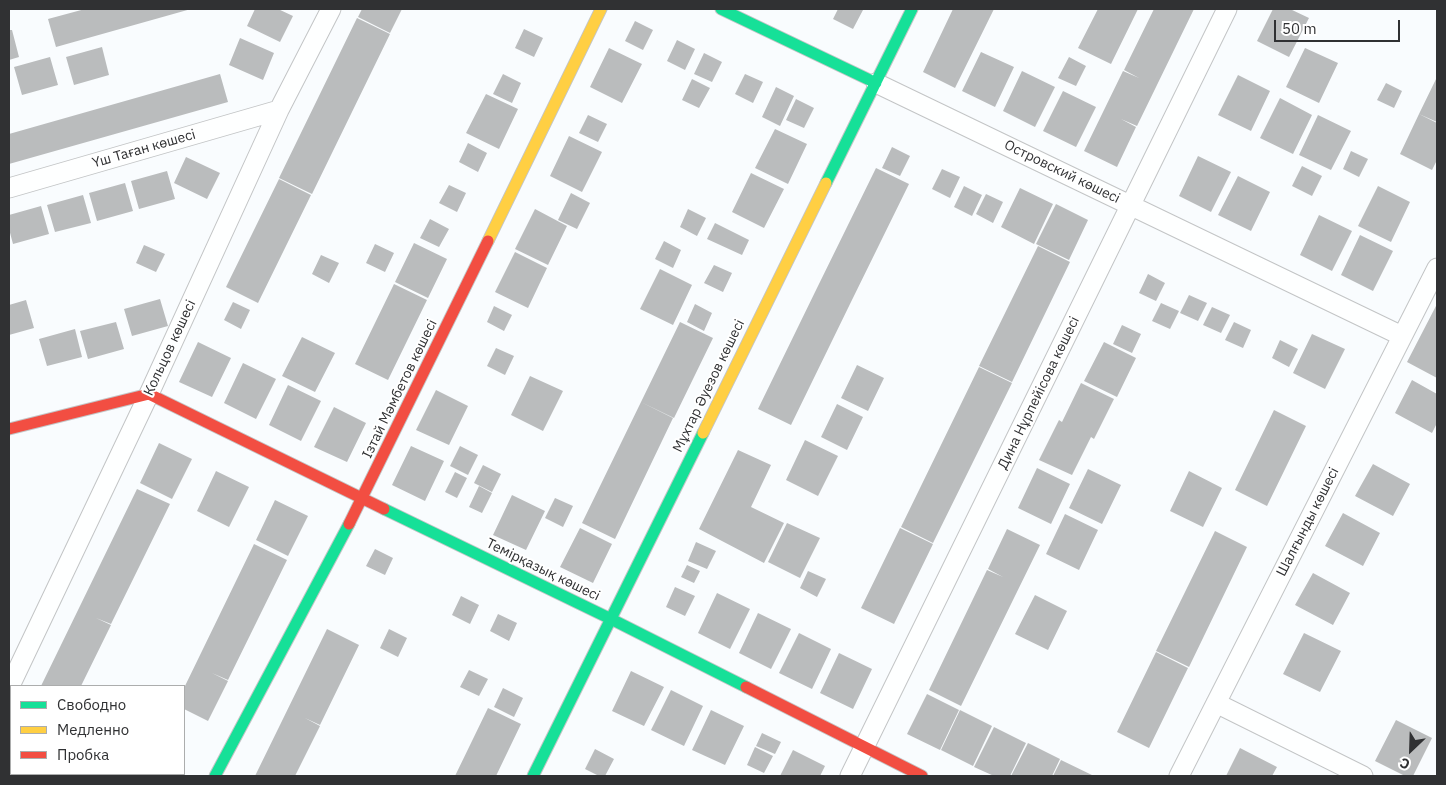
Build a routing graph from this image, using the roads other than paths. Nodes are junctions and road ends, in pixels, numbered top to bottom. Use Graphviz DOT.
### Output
graph roads {
  1 [pos="331,9"];
  2 [pos="601,9"];
  3 [pos="721,9"];
  4 [pos="912,9"];
  5 [pos="1227,9"];
  6 [pos="876,83"];
  7 [pos="279,110"];
  8 [pos="9,188"];
  9 [pos="1132,205"];
  10 [pos="1437,268"];
  11 [pos="1402,336"];
  12 [pos="150,394"];
  13 [pos="9,429"];
  14 [pos="363,498"];
  15 [pos="611,619"];
  16 [pos="10,685"];
  17 [pos="1216,703"];
  18 [pos="864,747"];
  19 [pos="215,776"];
  20 [pos="533,776"];
  21 [pos="850,776"];
  22 [pos="922,776"];
  23 [pos="1179,776"];
  24 [pos="1363,776"];
  1 -- 7 [label="street, Кольцов көшесі"];
  2 -- 14 [label="street, Ізтай Мәмбетов көшесі"];
  3 -- 6 [label="street, Островский көшесі"];
  4 -- 6 [label="street, Мұхтар Әуезов көшесі"];
  5 -- 9 [label="street, Дина Нұрпейісова көшесі"];
  6 -- 9 [label="street, Островский көшесі"];
  6 -- 15 [label="street, Мұхтар Әуезов көшесі"];
  7 -- 8 [label="street, Үш Таған көшесі"];
  7 -- 12 [label="street, Кольцов көшесі"];
  9 -- 11 [label="street, Островский көшесі"];
  9 -- 18 [label="street, Дина Нұрпейісова көшесі"];
  10 -- 11 [label="street, Шалғынды көшесі"];
  11 -- 17 [label="street, Шалғынды көшесі"];
  12 -- 13 [label="street"];
  12 -- 14 [label="street, Темірқазық көшесі"];
  12 -- 16 [label="street, Кольцов көшесі"];
  14 -- 15 [label="street, Темірқазық көшесі"];
  14 -- 19 [label="street, Ізтай Мәмбетов көшесі"];
  15 -- 18 [label="street, Темірқазық көшесі"];
  15 -- 20 [label="street, Мұхтар Әуезов көшесі"];
  17 -- 23 [label="street, Шалғынды көшесі"];
  17 -- 24 [label="street"];
  18 -- 21 [label="street, Дина Нұрпейісова көшесі"];
  18 -- 22 [label="street, Темірқазық көшесі"];
}
